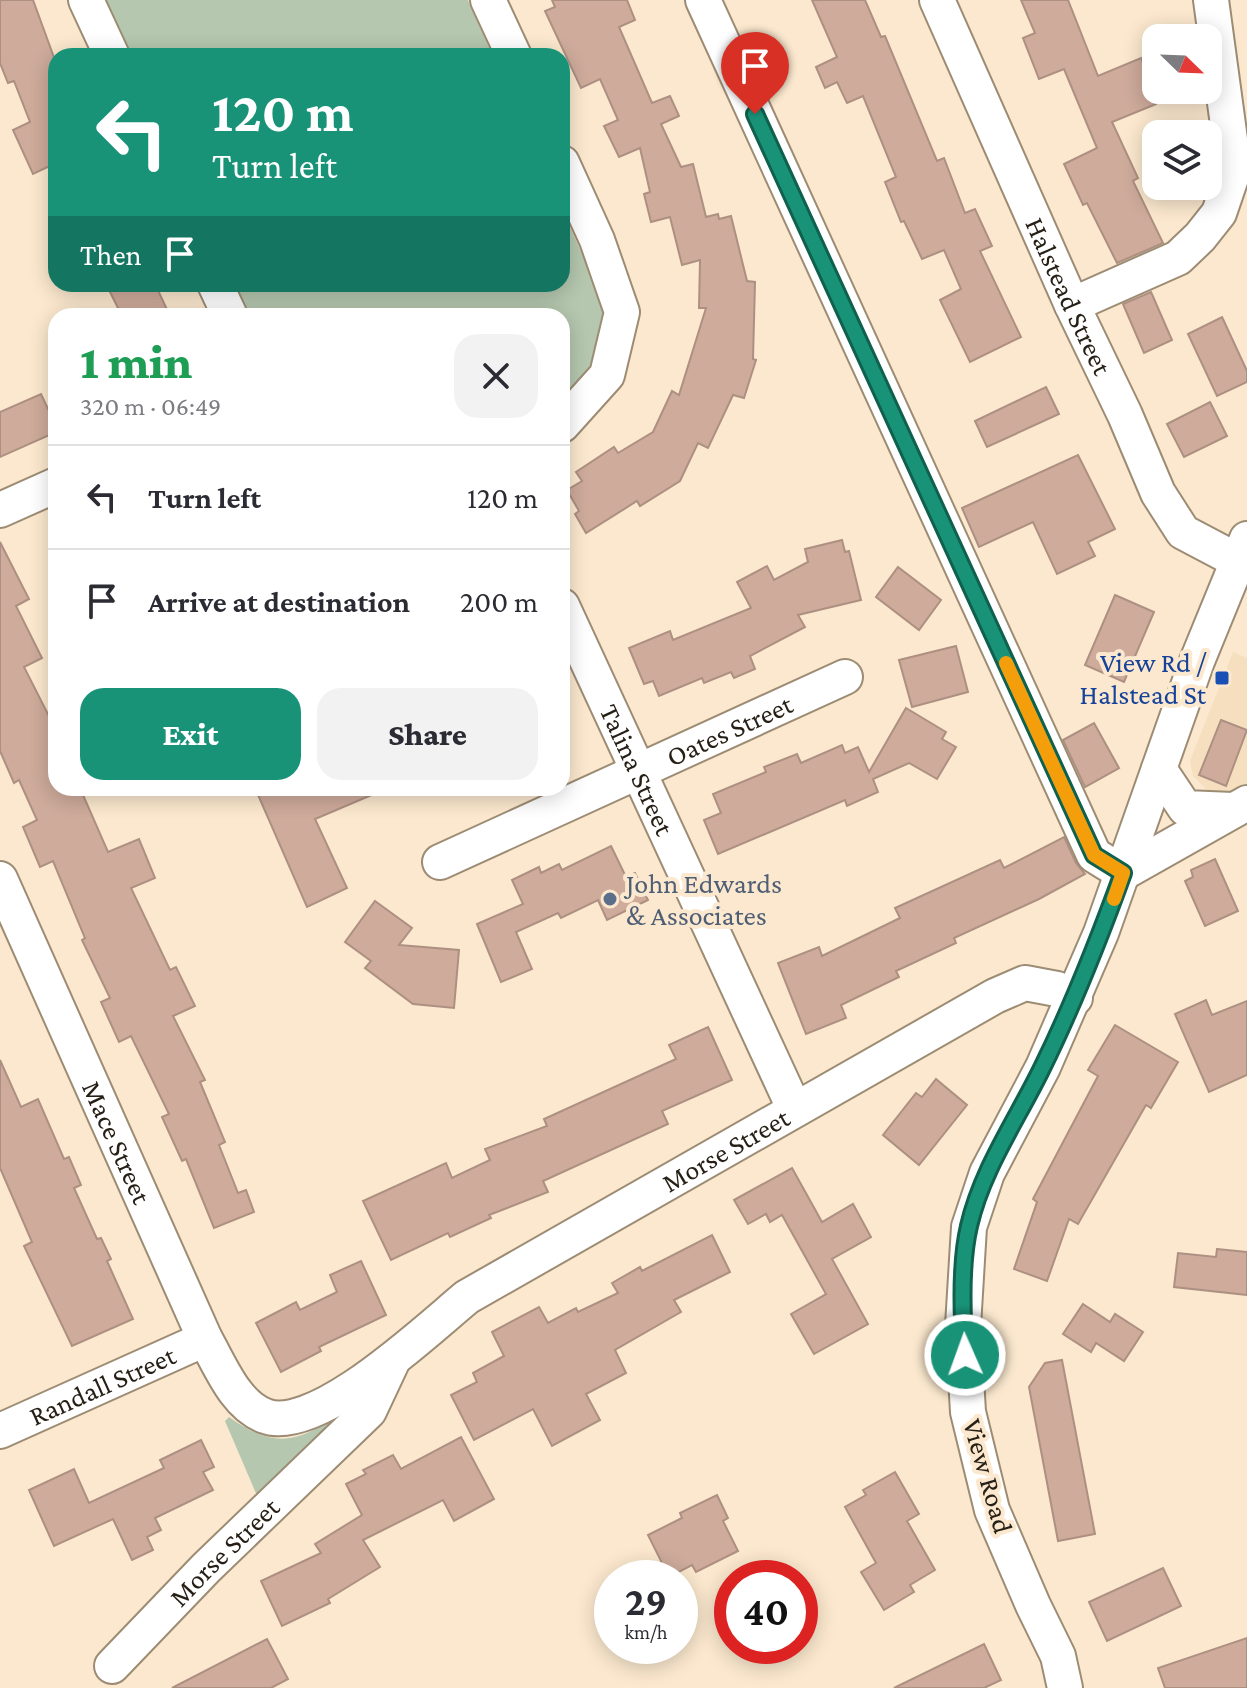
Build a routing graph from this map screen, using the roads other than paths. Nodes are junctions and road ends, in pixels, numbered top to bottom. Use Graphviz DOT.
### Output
graph roads {
  1 [pos="86,0"];
  2 [pos="488,0"];
  3 [pos="703,0"];
  4 [pos="937,0"];
  5 [pos="1211,0"];
  6 [pos="108,48"];
  7 [pos="510,48"];
  8 [pos="570,181"];
  9 [pos="1072,305"];
  10 [pos="570,416"];
  11 [pos="48,489"];
  12 [pos="0,510"];
  13 [pos="1242,550"];
  14 [pos="570,623"];
  15 [pos="845,677"];
  16 [pos="1159,769"];
  17 [pos="639,772"];
  18 [pos="1240,807"];
  19 [pos="440,862"];
  20 [pos="1123,873"];
  21 [pos="0,879"];
  22 [pos="1075,998"];
  23 [pos="794,1108"];
  24 [pos="205,1339"];
  25 [pos="392,1362"];
  26 [pos="242,1401"];
  27 [pos="0,1431"];
  28 [pos="112,1666"];
  29 [pos="1065,1688"];
  1 -- 6 [label="street"];
  2 -- 7 [label="street"];
  3 -- 20 [label="street"];
  4 -- 9 [label="street, Halstead Street"];
  5 -- 9 [label="street"];
  8 -- 10 [label="street"];
  9 -- 13 [label="street, Halstead Street"];
  11 -- 12 [label="street"];
  13 -- 16 [label="street, View Road"];
  14 -- 17 [label="street, Talina Street"];
  15 -- 17 [label="street, Oates Street"];
  16 -- 18 [label="street"];
  16 -- 20 [label="street, View Road"];
  17 -- 19 [label="street, Oates Street"];
  17 -- 23 [label="street, Talina Street"];
  18 -- 20 [label="street"];
  20 -- 22 [label="street, View Road"];
  21 -- 24 [label="street, Mace Street"];
  22 -- 23 [label="street, Morse Street"];
  22 -- 29 [label="street, View Road"];
  23 -- 25 [label="street, Morse Street"];
  24 -- 26 [label="street, Mace Street"];
  24 -- 27 [label="street, Randall Street"];
  25 -- 26 [label="street, Morse Street"];
  25 -- 28 [label="street, Morse Street"];
}
